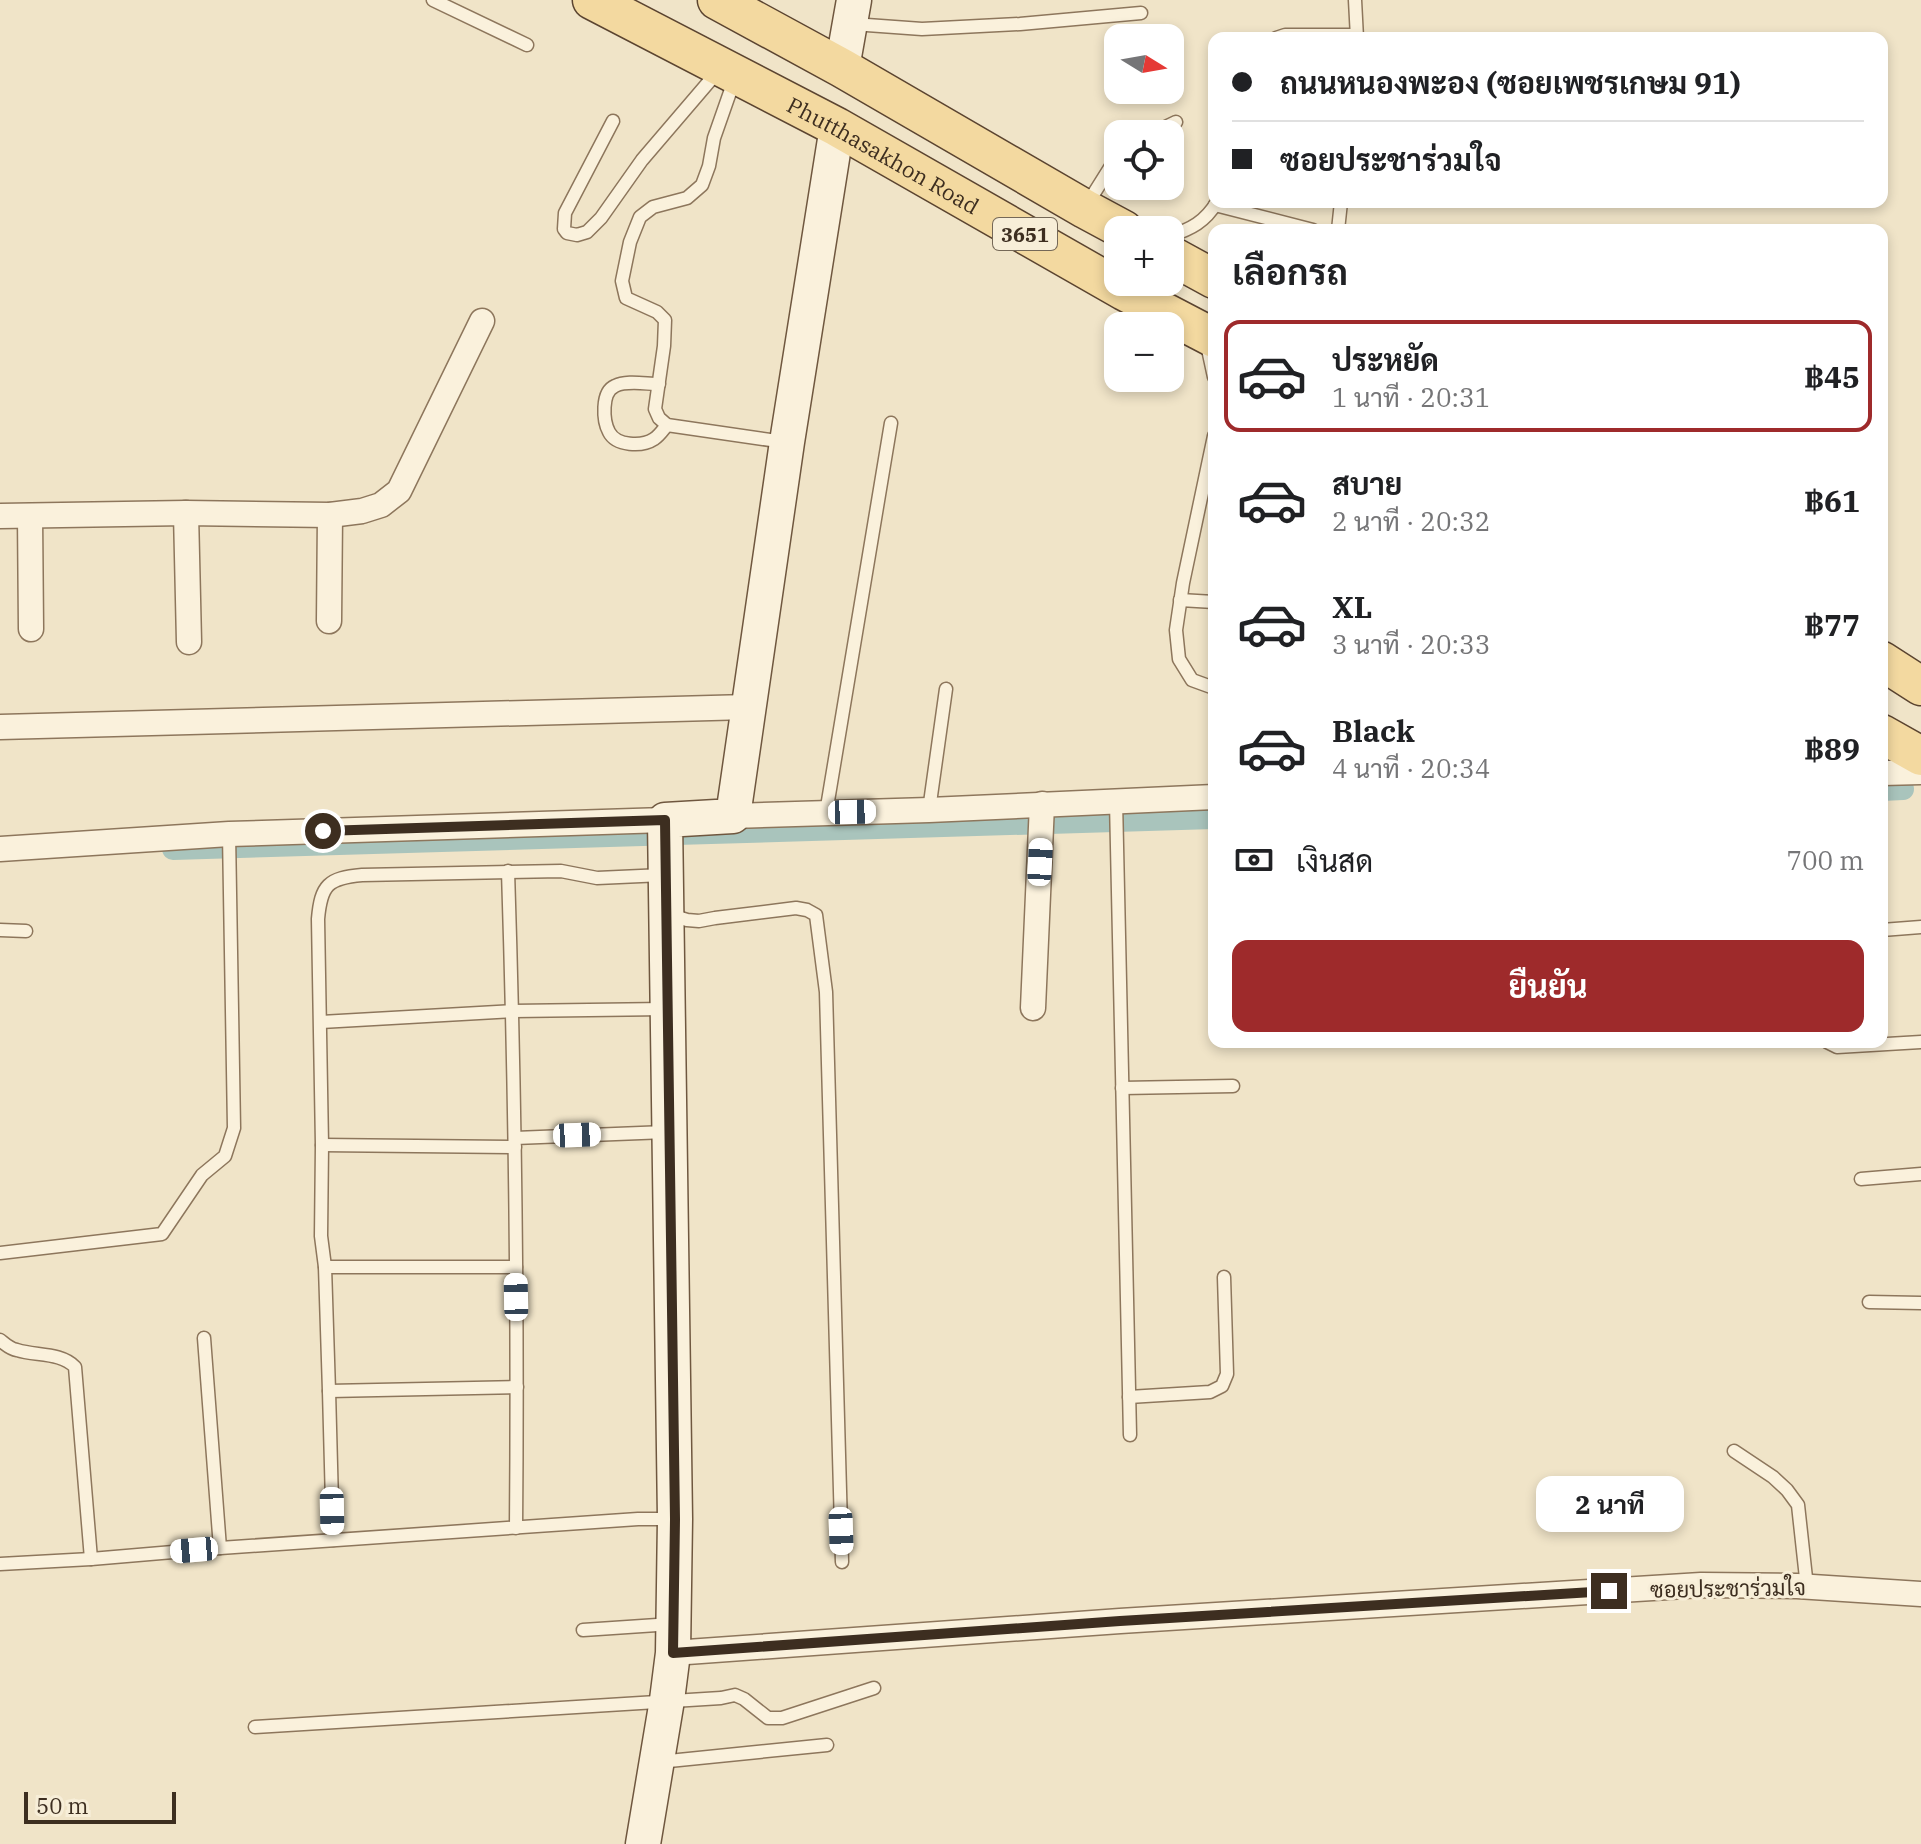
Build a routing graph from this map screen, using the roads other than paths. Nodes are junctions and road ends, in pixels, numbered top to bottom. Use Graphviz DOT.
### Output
graph roads {
  1 [pos="433,0"];
  2 [pos="592,0"];
  3 [pos="717,0"];
  4 [pos="1355,0"];
  5 [pos="852,12"];
  6 [pos="1141,13"];
  7 [pos="1357,32"];
  8 [pos="527,45"];
  9 [pos="842,68"];
  10 [pos="728,71"];
  11 [pos="613,121"];
  12 [pos="837,127"];
  13 [pos="1104,178"];
  14 [pos="1213,208"];
  15 [pos="1231,208"];
  16 [pos="1085,209"];
  17 [pos="1104,219"];
  18 [pos="1291,224"];
  19 [pos="1184,231"];
  20 [pos="1184,263"];
  21 [pos="1208,276"];
  22 [pos="482,321"];
  23 [pos="1208,335"];
  24 [pos="659,384"];
  25 [pos="891,423"];
  26 [pos="667,425"];
  27 [pos="787,442"];
  28 [pos="1208,466"];
  29 [pos="186,513"];
  30 [pos="330,515"];
  31 [pos="0,516"];
  32 [pos="30,516"];
  33 [pos="1180,600"];
  34 [pos="1208,602"];
  35 [pos="329,621"];
  36 [pos="31,629"];
  37 [pos="189,642"];
  38 [pos="1888,665"];
  39 [pos="1208,686"];
  40 [pos="1921,686"];
  41 [pos="946,689"];
  42 [pos="748,707"];
  43 [pos="0,727"];
  44 [pos="1888,737"];
  45 [pos="1921,756"];
  46 [pos="1921,772"];
  47 [pos="1888,773"];
  48 [pos="1208,797"];
  49 [pos="1116,801"];
  50 [pos="1042,804"];
  51 [pos="929,810"];
  52 [pos="826,813"];
  53 [pos="733,816"];
  54 [pos="665,820"];
  55 [pos="229,834"];
  56 [pos="0,849"];
  57 [pos="508,871"];
  58 [pos="666,875"];
  59 [pos="666,914"];
  60 [pos="1921,927"];
  61 [pos="0,930"];
  62 [pos="1888,930"];
  63 [pos="26,931"];
  64 [pos="1033,1008"];
  65 [pos="668,1009"];
  66 [pos="513,1011"];
  67 [pos="321,1022"];
  68 [pos="1921,1042"];
  69 [pos="1888,1044"];
  70 [pos="1233,1086"];
  71 [pos="1122,1088"];
  72 [pos="669,1132"];
  73 [pos="515,1142"];
  74 [pos="322,1145"];
  75 [pos="1921,1174"];
  76 [pos="1861,1179"];
  77 [pos="0,1253"];
  78 [pos="325,1267"];
  79 [pos="516,1267"];
  80 [pos="1224,1277"];
  81 [pos="1869,1302"];
  82 [pos="1921,1303"];
  83 [pos="204,1338"];
  84 [pos="0,1340"];
  85 [pos="517,1387"];
  86 [pos="329,1391"];
  87 [pos="1129,1397"];
  88 [pos="1130,1435"];
  89 [pos="1734,1451"];
  90 [pos="675,1519"];
  91 [pos="516,1528"];
  92 [pos="333,1540"];
  93 [pos="220,1548"];
  94 [pos="91,1559"];
  95 [pos="842,1562"];
  96 [pos="0,1564"];
  97 [pos="1807,1587"];
  98 [pos="1921,1594"];
  99 [pos="583,1630"];
  100 [pos="673,1639"];
  101 [pos="874,1688"];
  102 [pos="667,1700"];
  103 [pos="255,1727"];
  104 [pos="827,1745"];
  105 [pos="656,1763"];
  106 [pos="643,1844"];
  1 -- 8 [label="lane"];
  2 -- 10 [label="main road, Phutthasakhon Road / 3651"];
  3 -- 9 [label="main road, 3651"];
  4 -- 7 [label="lane"];
  5 -- 6 [label="lane"];
  5 -- 9 [label="main road"];
  9 -- 16 [label="main road, 3651"];
  10 -- 11 [label="lane"];
  10 -- 12 [label="main road, Phutthasakhon Road / 3651"];
  10 -- 24 [label="lane"];
  12 -- 23 [label="main road, Phutthasakhon Road / 3651"];
  12 -- 27 [label="main road"];
  13 -- 16 [label="lane"];
  14 -- 19 [label="lane"];
  15 -- 18 [label="lane"];
  16 -- 17 [label="main road, 3651"];
  20 -- 21 [label="main road"];
  22 -- 30 [label="street"];
  24 -- 26 [label="lane"];
  24 -- 26 [label="lane"];
  25 -- 52 [label="lane"];
  26 -- 27 [label="lane"];
  27 -- 42 [label="main road"];
  28 -- 33 [label="lane"];
  29 -- 30 [label="street"];
  29 -- 32 [label="street"];
  29 -- 37 [label="street"];
  30 -- 35 [label="street"];
  31 -- 32 [label="street"];
  32 -- 36 [label="street"];
  33 -- 34 [label="lane"];
  33 -- 39 [label="lane"];
  38 -- 40 [label="main road"];
  41 -- 51 [label="lane"];
  42 -- 43 [label="street"];
  42 -- 53 [label="main road"];
  44 -- 45 [label="main road"];
  46 -- 47 [label="street"];
  48 -- 49 [label="street"];
  49 -- 50 [label="street"];
  49 -- 71 [label="lane"];
  50 -- 51 [label="street"];
  50 -- 64 [label="street"];
  51 -- 52 [label="street"];
  52 -- 53 [label="street"];
  53 -- 54 [label="main road"];
  54 -- 55 [label="street"];
  54 -- 58 [label="main road"];
  55 -- 56 [label="street"];
  55 -- 77 [label="lane"];
  57 -- 58 [label="lane"];
  57 -- 66 [label="lane"];
  57 -- 67 [label="lane"];
  58 -- 59 [label="main road"];
  59 -- 65 [label="main road"];
  59 -- 95 [label="lane"];
  60 -- 62 [label="lane"];
  61 -- 63 [label="lane"];
  65 -- 66 [label="lane"];
  65 -- 72 [label="main road"];
  66 -- 67 [label="lane"];
  66 -- 73 [label="lane"];
  67 -- 74 [label="lane"];
  68 -- 69 [label="lane"];
  70 -- 71 [label="lane"];
  71 -- 87 [label="lane"];
  72 -- 73 [label="lane"];
  72 -- 90 [label="main road"];
  73 -- 74 [label="lane"];
  73 -- 79 [label="lane"];
  74 -- 78 [label="lane"];
  75 -- 76 [label="lane"];
  78 -- 79 [label="lane"];
  78 -- 86 [label="lane"];
  79 -- 85 [label="lane"];
  80 -- 87 [label="lane"];
  81 -- 82 [label="lane"];
  83 -- 93 [label="lane"];
  84 -- 94 [label="lane"];
  85 -- 86 [label="lane"];
  85 -- 91 [label="lane"];
  86 -- 92 [label="lane"];
  87 -- 88 [label="lane"];
  89 -- 97 [label="lane"];
  90 -- 91 [label="lane"];
  90 -- 100 [label="main road"];
  91 -- 92 [label="lane"];
  92 -- 93 [label="lane"];
  93 -- 94 [label="lane"];
  94 -- 96 [label="lane"];
  97 -- 98 [label="street, ซอยประชาร่วมใจ"];
  97 -- 100 [label="street, ซอยประชาร่วมใจ"];
  99 -- 100 [label="lane"];
  100 -- 102 [label="main road"];
  101 -- 102 [label="lane"];
  102 -- 103 [label="lane"];
  102 -- 105 [label="main road"];
  104 -- 105 [label="lane"];
  105 -- 106 [label="main road"];
}
